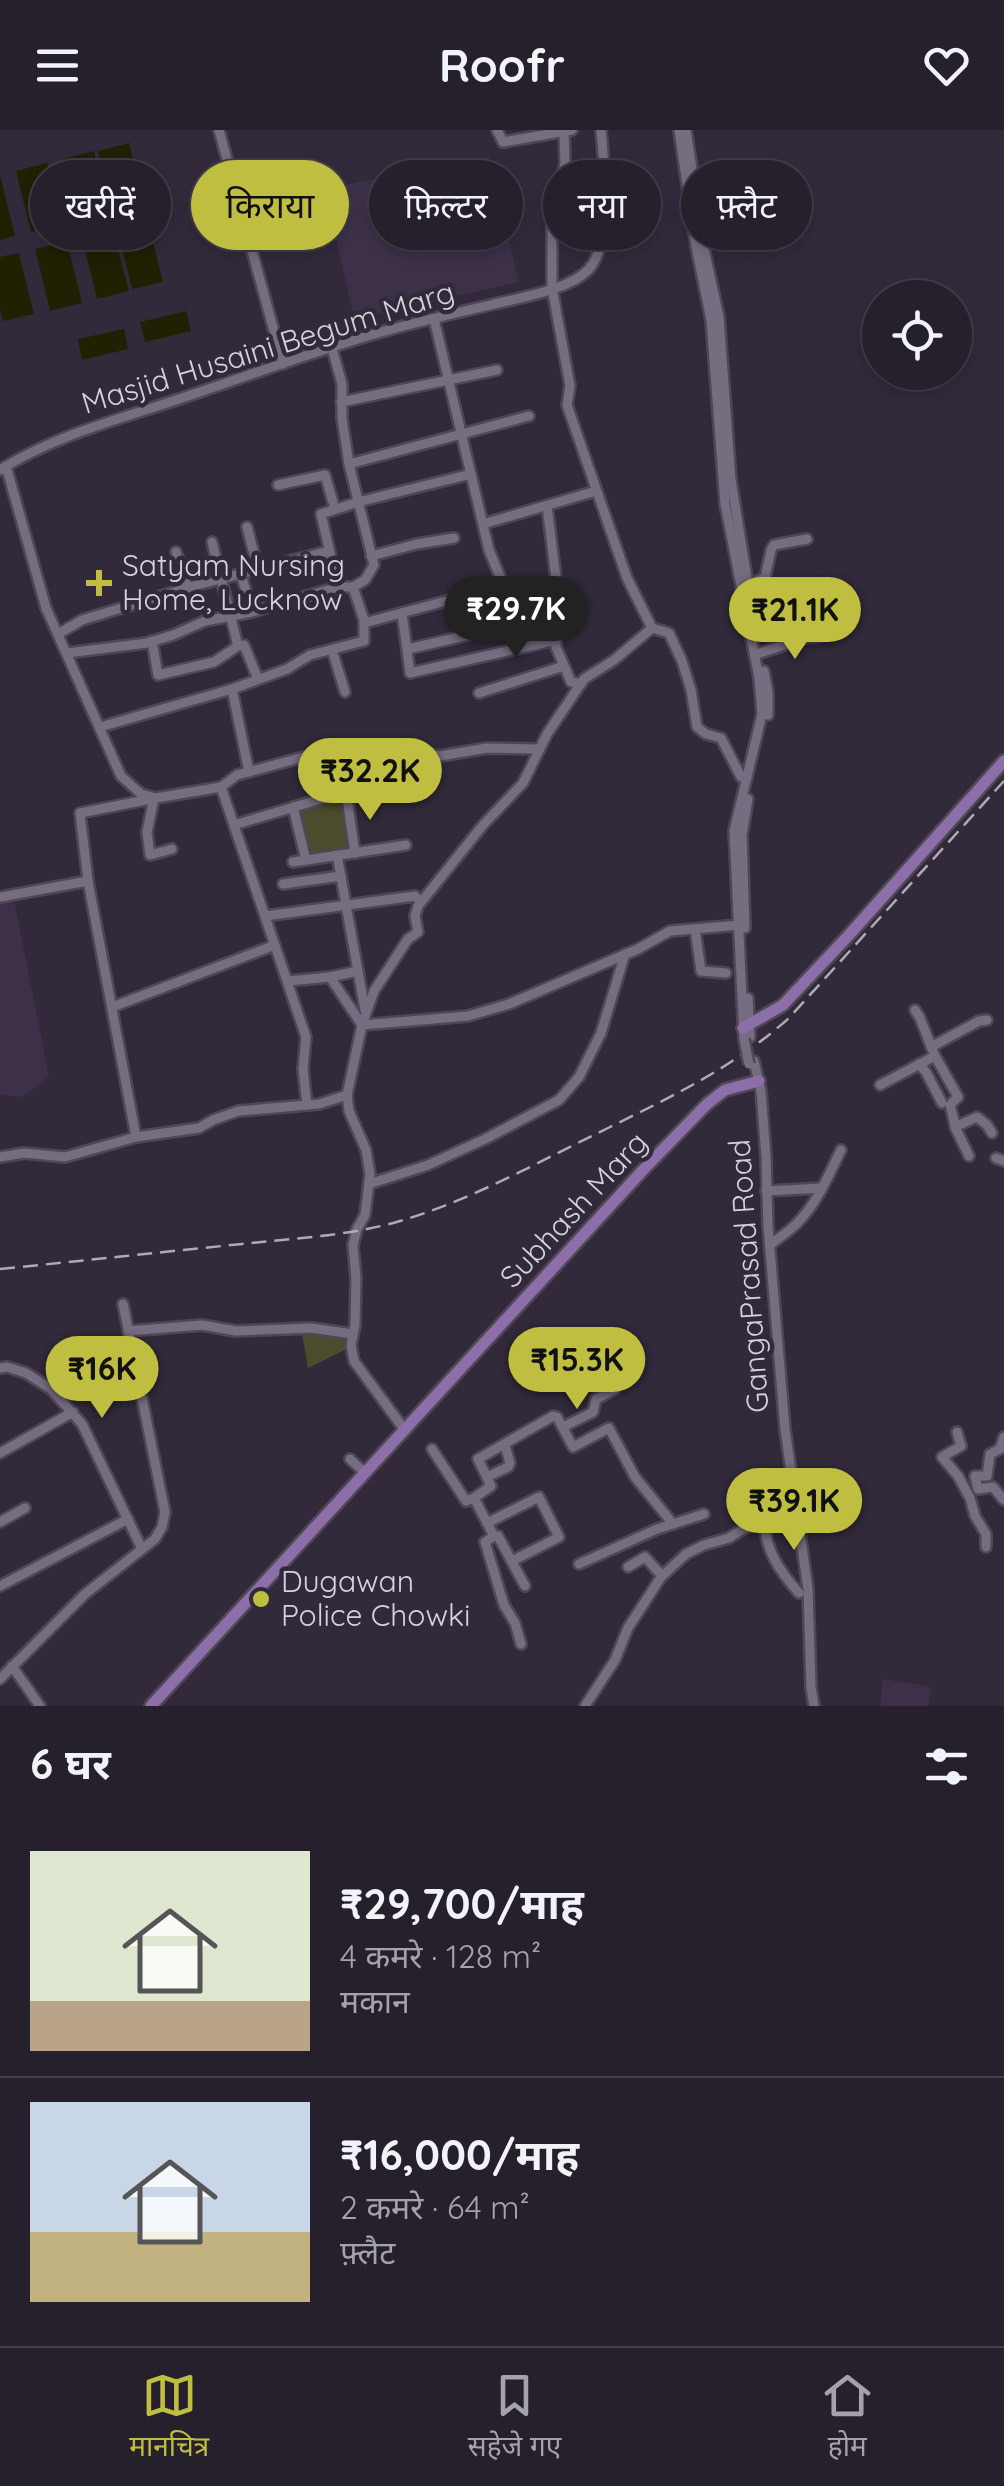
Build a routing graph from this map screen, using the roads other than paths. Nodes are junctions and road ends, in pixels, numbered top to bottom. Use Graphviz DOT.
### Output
graph roads {
  1 [pos="220,130"];
  2 [pos="497,130"];
  3 [pos="572,130"];
  4 [pos="600,130"];
  5 [pos="682,130"];
  6 [pos="564,131"];
  7 [pos="552,288"];
  8 [pos="434,319"];
  9 [pos="332,348"];
  10 [pos="284,364"];
  11 [pos="496,370"];
  12 [pos="448,380"];
  13 [pos="341,402"];
  14 [pos="530,416"];
  15 [pos="461,434"];
  16 [pos="348,464"];
  17 [pos="3,468"];
  18 [pos="471,474"];
  19 [pos="278,484"];
  20 [pos="596,491"];
  21 [pos="358,502"];
  22 [pos="547,506"];
  23 [pos="335,509"];
  24 [pos="483,524"];
  25 [pos="247,527"];
  26 [pos="454,538"];
  27 [pos="807,539"];
  28 [pos="212,542"];
  29 [pos="328,551"];
  30 [pos="176,552"];
  31 [pos="372,556"];
  32 [pos="258,569"];
  33 [pos="241,574"];
  34 [pos="221,578"];
  35 [pos="748,585"];
  36 [pos="354,586"];
  37 [pos="338,587"];
  38 [pos="188,588"];
  39 [pos="252,612"];
  40 [pos="402,613"];
  41 [pos="231,616"];
  42 [pos="556,619"];
  43 [pos="364,623"];
  44 [pos="652,628"];
  45 [pos="58,634"];
  46 [pos="822,636"];
  47 [pos="556,640"];
  48 [pos="152,641"];
  49 [pos="238,646"];
  50 [pos="408,648"];
  51 [pos="332,650"];
  52 [pos="67,653"];
  53 [pos="760,653"];
  54 [pos="564,666"];
  55 [pos="258,679"];
  56 [pos="581,684"];
  57 [pos="232,689"];
  58 [pos="345,692"];
  59 [pos="479,693"];
  60 [pos="100,726"];
  61 [pos="540,749"];
  62 [pos="1004,761"];
  63 [pos="248,772"];
  64 [pos="747,778"];
  65 [pos="221,787"];
  66 [pos="154,798"];
  67 [pos="324,798"];
  68 [pos="346,798"];
  69 [pos="294,808"];
  70 [pos="234,826"];
  71 [pos="406,845"];
  72 [pos="172,849"];
  73 [pos="355,852"];
  74 [pos="337,855"];
  75 [pos="306,860"];
  76 [pos="293,862"];
  77 [pos="341,876"];
  78 [pos="88,881"];
  79 [pos="284,884"];
  80 [pos="0,896"];
  81 [pos="421,902"];
  82 [pos="346,905"];
  83 [pos="266,916"];
  84 [pos="738,925"];
  85 [pos="695,929"];
  86 [pos="275,945"];
  87 [pos="625,954"];
  88 [pos="358,971"];
  89 [pos="726,974"];
  90 [pos="330,977"];
  91 [pos="288,981"];
  92 [pos="112,1007"];
  93 [pos="915,1010"];
  94 [pos="366,1013"];
  95 [pos="987,1020"];
  96 [pos="362,1025"];
  97 [pos="747,1032"];
  98 [pos="933,1051"];
  99 [pos="919,1064"];
  100 [pos="757,1082"];
  101 [pos="880,1086"];
  102 [pos="347,1095"];
  103 [pos="942,1103"];
  104 [pos="307,1106"];
  105 [pos="955,1127"];
  106 [pos="992,1133"];
  107 [pos="136,1138"];
  108 [pos="841,1150"];
  109 [pos="969,1156"];
  110 [pos="0,1157"];
  111 [pos="369,1184"];
  112 [pos="822,1188"];
  113 [pos="766,1191"];
  114 [pos="770,1245"];
  115 [pos="123,1304"];
  116 [pos="128,1331"];
  117 [pos="353,1334"];
  118 [pos="0,1368"];
  119 [pos="615,1389"];
  120 [pos="73,1412"];
  121 [pos="563,1427"];
  122 [pos="404,1429"];
  123 [pos="957,1432"];
  124 [pos="1004,1437"];
  125 [pos="505,1445"];
  126 [pos="432,1448"];
  127 [pos="0,1453"];
  128 [pos="350,1459"];
  129 [pos="365,1473"];
  130 [pos="486,1477"];
  131 [pos="973,1491"];
  132 [pos="795,1496"];
  133 [pos="474,1498"];
  134 [pos="1004,1500"];
  135 [pos="26,1508"];
  136 [pos="704,1514"];
  137 [pos="128,1520"];
  138 [pos="765,1520"];
  139 [pos="0,1522"];
  140 [pos="487,1523"];
  141 [pos="673,1524"];
  142 [pos="494,1536"];
  143 [pos="986,1547"];
  144 [pos="142,1549"];
  145 [pos="512,1561"];
  146 [pos="579,1564"];
  147 [pos="628,1567"];
  148 [pos="662,1576"];
  149 [pos="0,1586"];
  150 [pos="525,1586"];
  151 [pos="799,1593"];
  152 [pos="521,1644"];
  153 [pos="12,1666"];
  154 [pos="0,1679"];
  155 [pos="40,1706"];
  156 [pos="151,1706"];
  157 [pos="585,1706"];
  158 [pos="814,1706"];
  1 -- 10 [label="street"];
  2 -- 6 [label="street"];
  3 -- 6 [label="street"];
  4 -- 7 [label="street, Masjid Husaini Begum Marg"];
  5 -- 35 [label="street"];
  5 -- 64 [label="street"];
  6 -- 7 [label="street"];
  7 -- 8 [label="street, Masjid Husaini Begum Marg"];
  7 -- 20 [label="street"];
  8 -- 9 [label="street, Masjid Husaini Begum Marg"];
  8 -- 12 [label="street"];
  9 -- 10 [label="street, Masjid Husaini Begum Marg"];
  9 -- 13 [label="street"];
  10 -- 17 [label="street, Masjid Husaini Begum Marg"];
  11 -- 12 [label="street"];
  12 -- 13 [label="street"];
  12 -- 15 [label="street"];
  13 -- 16 [label="street"];
  14 -- 15 [label="street"];
  15 -- 16 [label="street"];
  15 -- 18 [label="street"];
  16 -- 21 [label="street"];
  17 -- 45 [label="street"];
  18 -- 21 [label="street"];
  18 -- 24 [label="street"];
  19 -- 23 [label="street"];
  20 -- 22 [label="street"];
  20 -- 44 [label="street"];
  21 -- 23 [label="street"];
  21 -- 31 [label="street"];
  22 -- 24 [label="street"];
  22 -- 42 [label="street"];
  23 -- 29 [label="street"];
  24 -- 40 [label="street"];
  25 -- 32 [label="street"];
  26 -- 31 [label="street"];
  27 -- 35 [label="street"];
  28 -- 34 [label="street"];
  29 -- 32 [label="street"];
  29 -- 37 [label="street"];
  30 -- 38 [label="street"];
  31 -- 36 [label="street"];
  32 -- 33 [label="street"];
  33 -- 34 [label="street"];
  33 -- 39 [label="street"];
  34 -- 38 [label="street"];
  34 -- 41 [label="street"];
  35 -- 53 [label="street"];
  36 -- 37 [label="street"];
  36 -- 43 [label="street"];
  37 -- 39 [label="street"];
  38 -- 45 [label="street"];
  39 -- 41 [label="street"];
  40 -- 43 [label="street"];
  40 -- 50 [label="street"];
  41 -- 48 [label="street"];
  41 -- 49 [label="street"];
  42 -- 47 [label="street"];
  42 -- 50 [label="street"];
  43 -- 51 [label="street"];
  44 -- 56 [label="street"];
  44 -- 64 [label="street"];
  45 -- 52 [label="street"];
  46 -- 53 [label="street"];
  47 -- 50 [label="street"];
  47 -- 54 [label="street"];
  48 -- 49 [label="street"];
  48 -- 52 [label="street"];
  49 -- 55 [label="street"];
  51 -- 55 [label="street"];
  51 -- 58 [label="street"];
  52 -- 60 [label="street"];
  53 -- 97 [label="street"];
  54 -- 56 [label="street"];
  54 -- 59 [label="street"];
  55 -- 57 [label="street"];
  56 -- 61 [label="street"];
  57 -- 60 [label="street"];
  57 -- 63 [label="street"];
  60 -- 66 [label="street"];
  61 -- 63 [label="street"];
  61 -- 81 [label="street"];
  62 -- 97 [label="main road"];
  63 -- 65 [label="street"];
  64 -- 84 [label="street"];
  65 -- 66 [label="street"];
  65 -- 70 [label="street"];
  66 -- 72 [label="street"];
  66 -- 78 [label="street"];
  67 -- 69 [label="street"];
  68 -- 73 [label="street"];
  69 -- 70 [label="street"];
  69 -- 75 [label="street"];
  70 -- 83 [label="street"];
  71 -- 73 [label="street"];
  73 -- 74 [label="street"];
  74 -- 75 [label="street"];
  74 -- 77 [label="street"];
  75 -- 76 [label="street"];
  77 -- 79 [label="street"];
  77 -- 82 [label="street"];
  78 -- 80 [label="street"];
  78 -- 92 [label="street"];
  81 -- 82 [label="street"];
  81 -- 94 [label="street"];
  82 -- 83 [label="street"];
  82 -- 88 [label="street"];
  83 -- 86 [label="street"];
  84 -- 85 [label="street"];
  84 -- 97 [label="street"];
  85 -- 87 [label="street"];
  85 -- 89 [label="street"];
  86 -- 91 [label="street"];
  86 -- 92 [label="street"];
  87 -- 96 [label="street"];
  87 -- 111 [label="street"];
  88 -- 90 [label="street"];
  88 -- 94 [label="street"];
  90 -- 91 [label="street"];
  90 -- 96 [label="street"];
  91 -- 104 [label="street"];
  92 -- 107 [label="street"];
  93 -- 98 [label="street"];
  94 -- 96 [label="street"];
  95 -- 98 [label="street"];
  96 -- 102 [label="street"];
  97 -- 100 [label="street, bridge"];
  98 -- 99 [label="street"];
  98 -- 105 [label="street"];
  99 -- 101 [label="street"];
  99 -- 103 [label="street"];
  100 -- 113 [label="street, GangaPrasad Road"];
  100 -- 122 [label="main road, Subhash Marg"];
  102 -- 104 [label="street"];
  102 -- 111 [label="street"];
  104 -- 107 [label="street"];
  105 -- 106 [label="street"];
  105 -- 109 [label="street"];
  107 -- 110 [label="street"];
  108 -- 112 [label="street"];
  111 -- 117 [label="street"];
  112 -- 113 [label="street"];
  112 -- 114 [label="street"];
  113 -- 114 [label="street, GangaPrasad Road"];
  114 -- 132 [label="street, GangaPrasad Road"];
  115 -- 116 [label="street"];
  116 -- 117 [label="street"];
  116 -- 144 [label="street"];
  117 -- 122 [label="street"];
  118 -- 120 [label="street"];
  119 -- 121 [label="street"];
  120 -- 127 [label="street"];
  120 -- 137 [label="street"];
  121 -- 125 [label="street"];
  121 -- 141 [label="street"];
  122 -- 129 [label="main road, Subhash Marg"];
  123 -- 131 [label="street"];
  124 -- 131 [label="street"];
  125 -- 130 [label="street"];
  125 -- 130 [label="street"];
  126 -- 133 [label="street"];
  128 -- 129 [label="street"];
  129 -- 156 [label="main road, Subhash Marg"];
  130 -- 133 [label="street"];
  131 -- 134 [label="street"];
  131 -- 143 [label="street"];
  132 -- 138 [label="street"];
  132 -- 158 [label="street, GangaPrasad Road"];
  133 -- 140 [label="street"];
  135 -- 139 [label="street"];
  136 -- 141 [label="street"];
  137 -- 144 [label="street"];
  137 -- 149 [label="street"];
  138 -- 148 [label="street"];
  138 -- 151 [label="street"];
  140 -- 142 [label="street"];
  140 -- 145 [label="street"];
  141 -- 146 [label="street"];
  142 -- 145 [label="street"];
  142 -- 152 [label="street"];
  144 -- 153 [label="street"];
  145 -- 150 [label="street"];
  147 -- 148 [label="street"];
  148 -- 157 [label="street"];
  153 -- 154 [label="street"];
  153 -- 155 [label="street"];
}
